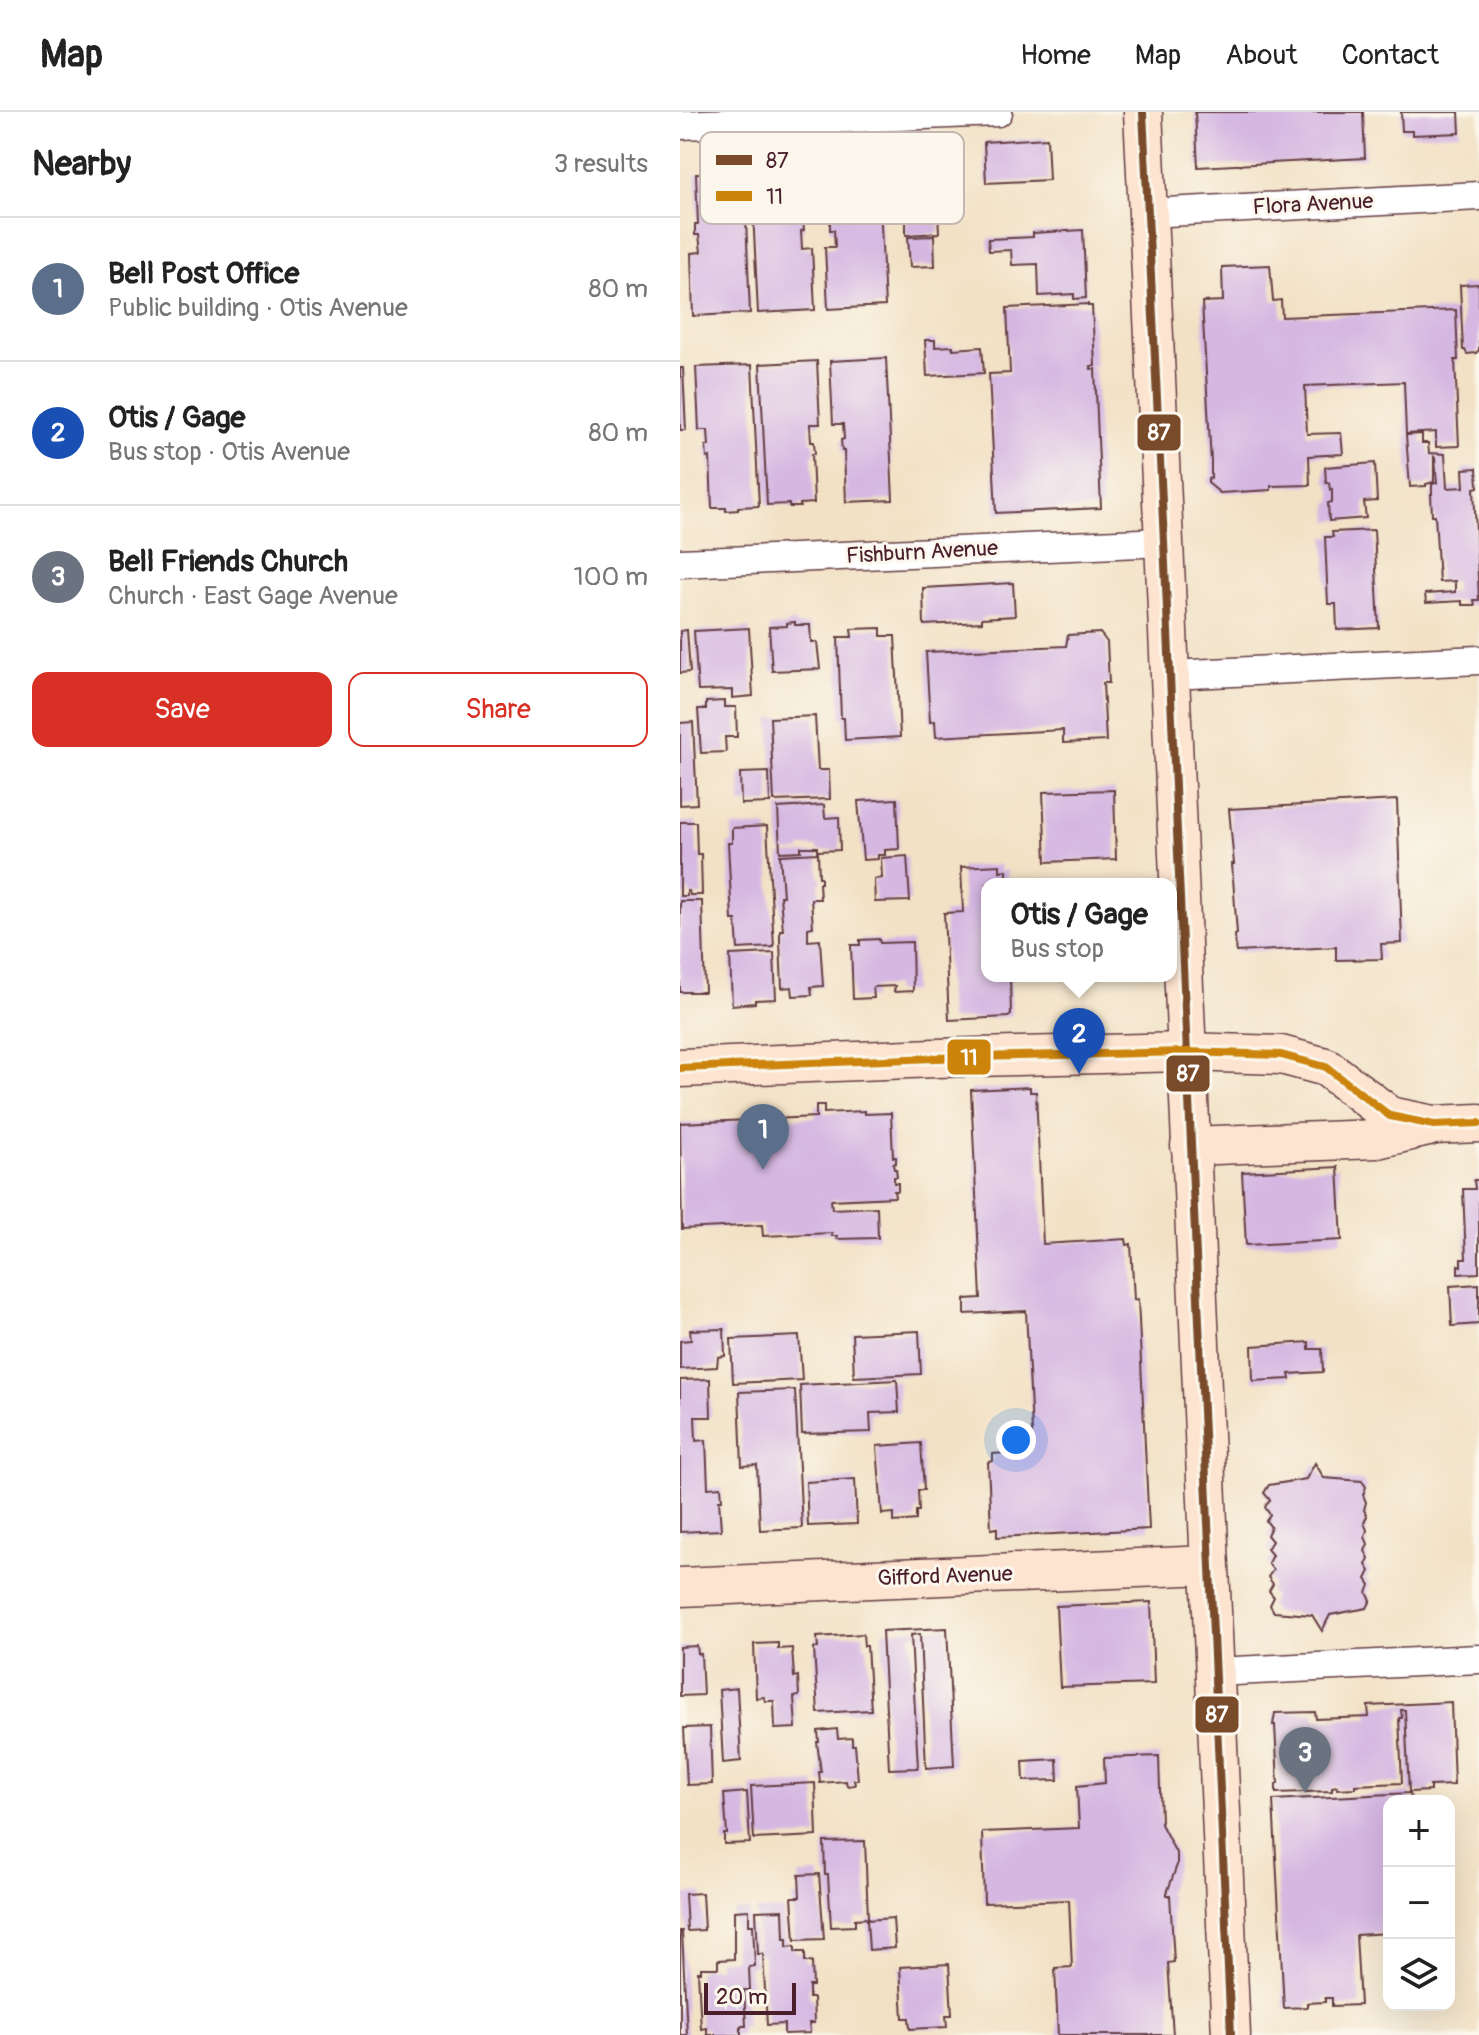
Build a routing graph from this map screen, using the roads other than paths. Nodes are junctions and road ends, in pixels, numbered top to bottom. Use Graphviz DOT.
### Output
graph roads {
  1 [pos="998,112"];
  2 [pos="1143,112"];
  3 [pos="680,125"];
  4 [pos="1479,196"];
  5 [pos="1147,213"];
  6 [pos="1164,542"];
  7 [pos="680,563"];
  8 [pos="1479,660"];
  9 [pos="1170,675"];
  10 [pos="1186,1052"];
  11 [pos="680,1068"];
  12 [pos="1479,1123"];
  13 [pos="1434,1125"];
  14 [pos="1190,1146"];
  15 [pos="1209,1565"];
  16 [pos="680,1587"];
  17 [pos="1479,1659"];
  18 [pos="1214,1672"];
  19 [pos="1231,2035"];
  1 -- 3 [label="street"];
  2 -- 5 [label="main road"];
  4 -- 5 [label="street, Flora Avenue"];
  5 -- 6 [label="main road"];
  6 -- 7 [label="street, Fishburn Avenue"];
  6 -- 9 [label="main road"];
  8 -- 9 [label="street"];
  9 -- 10 [label="main road"];
  10 -- 11 [label="main road"];
  10 -- 13 [label="main road"];
  10 -- 14 [label="main road"];
  12 -- 13 [label="main road"];
  13 -- 14 [label="main road"];
  14 -- 15 [label="main road"];
  15 -- 16 [label="main road, Gifford Avenue"];
  15 -- 18 [label="main road"];
  17 -- 18 [label="street"];
  18 -- 19 [label="main road"];
}
